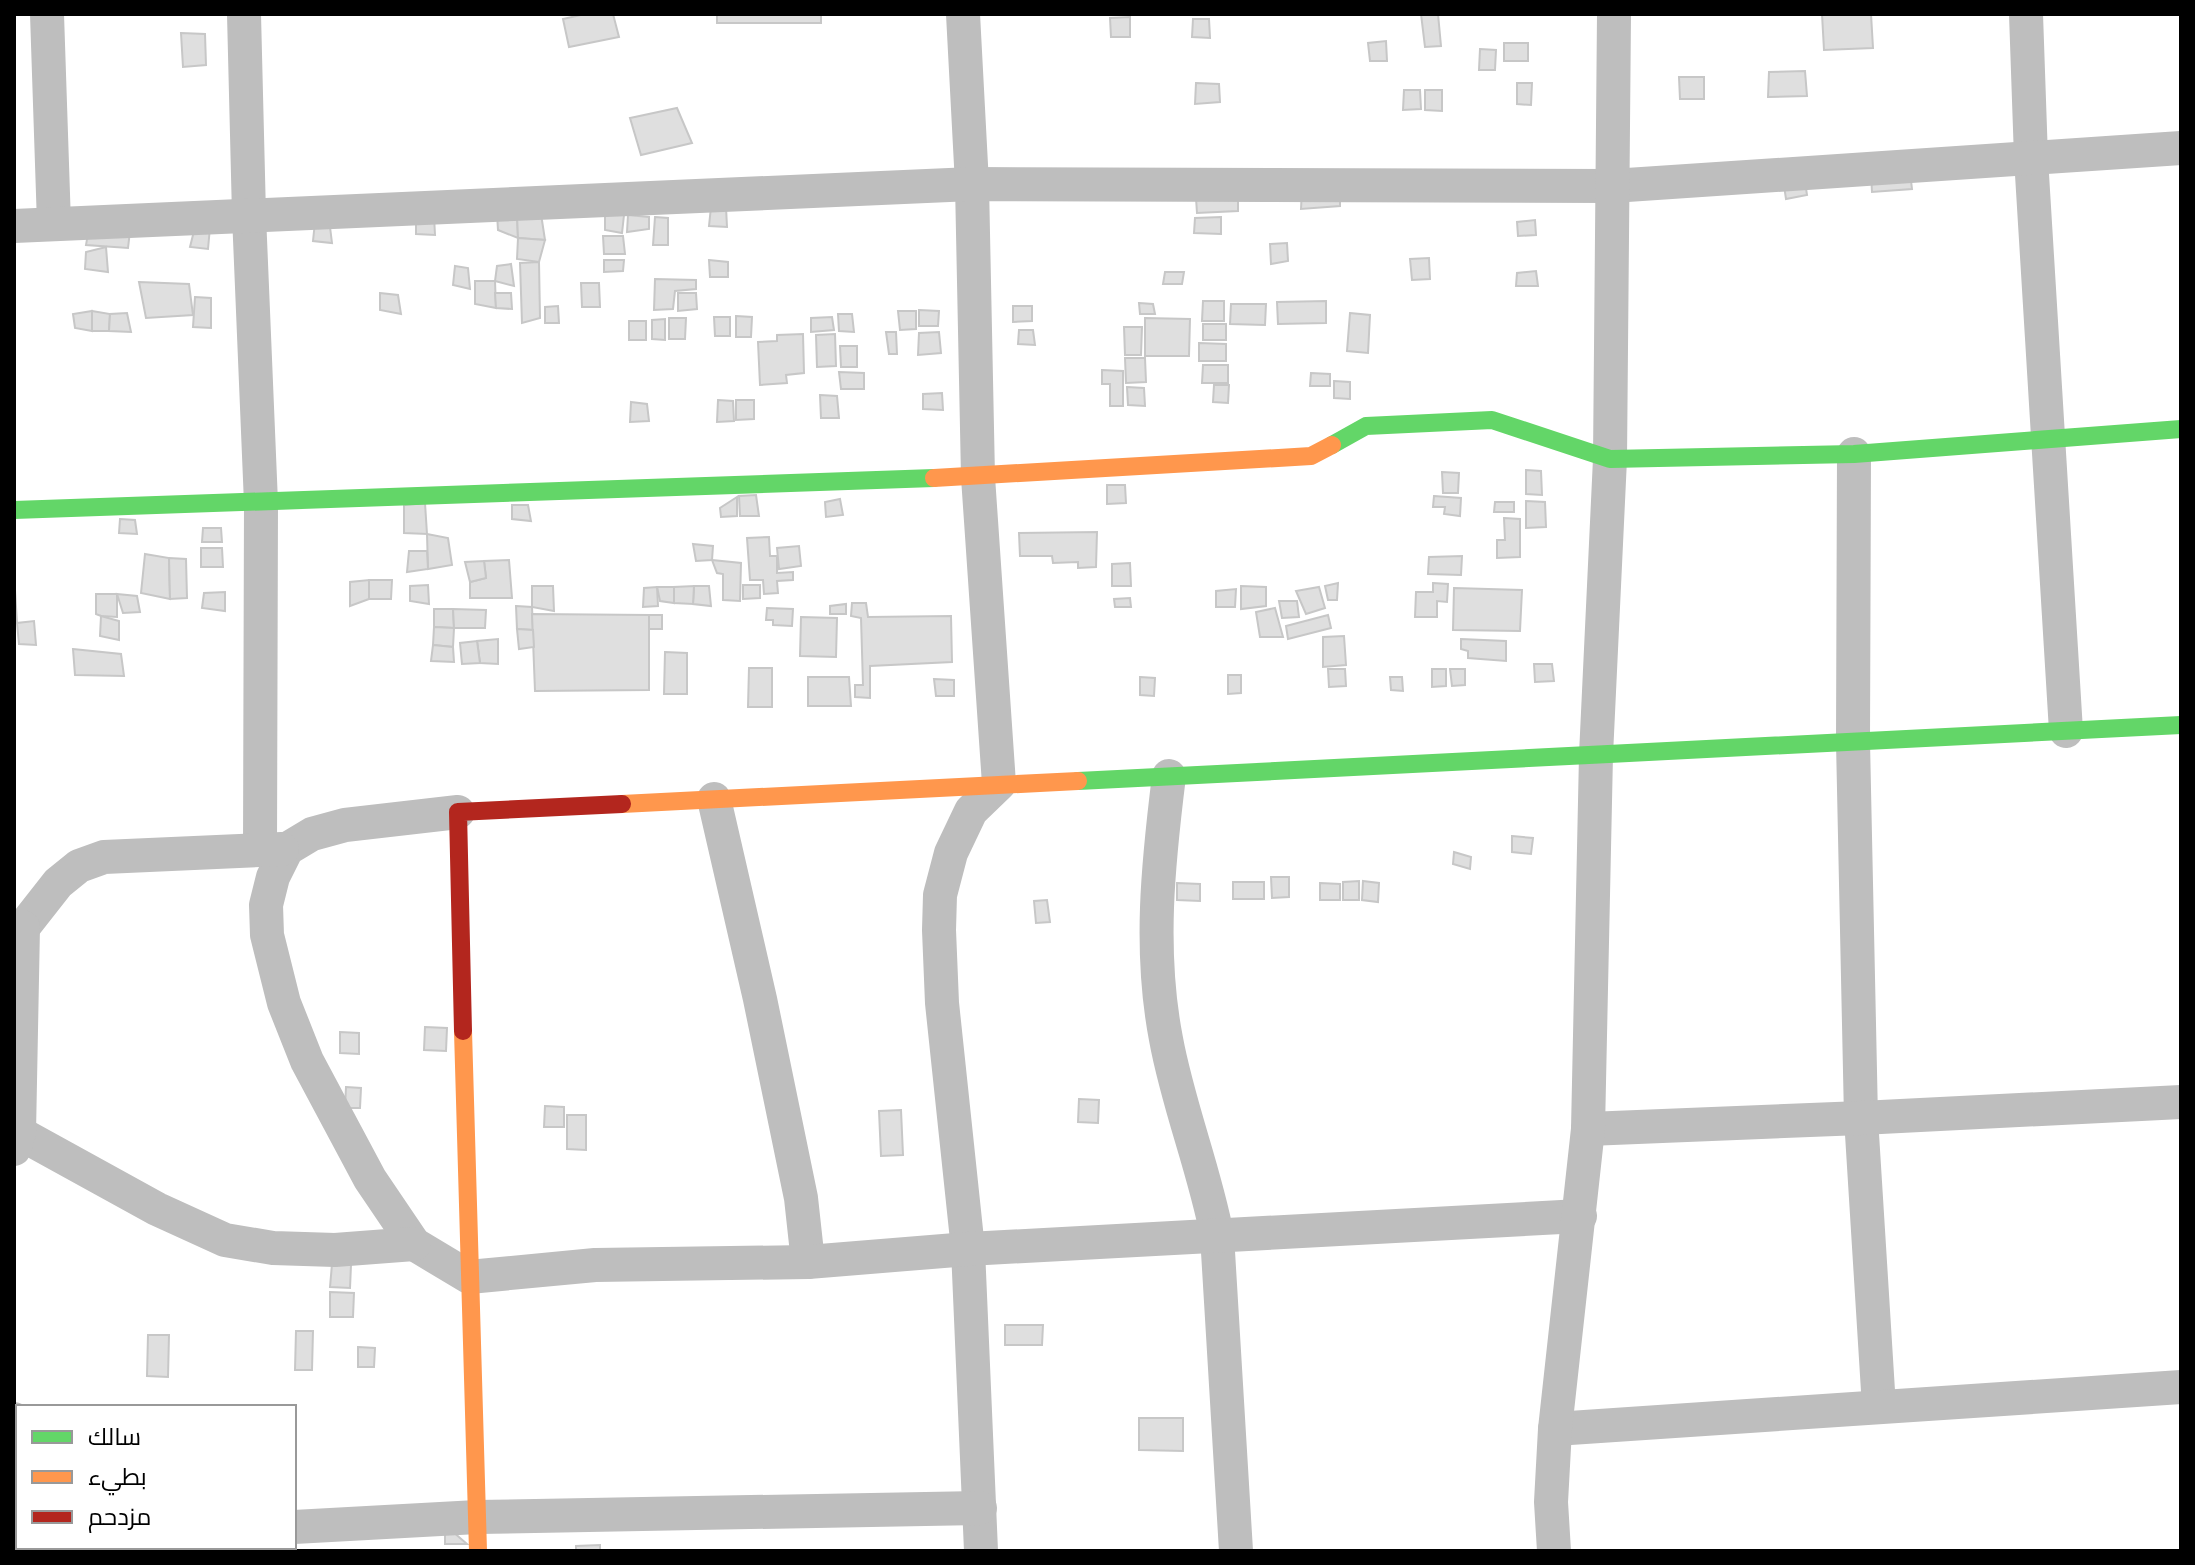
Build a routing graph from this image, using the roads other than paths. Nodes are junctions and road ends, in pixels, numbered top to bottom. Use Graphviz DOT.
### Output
graph roads {
  1 [pos="47,14"];
  2 [pos="244,14"];
  3 [pos="963,14"];
  4 [pos="1614,14"];
  5 [pos="2026,14"];
  6 [pos="2181,148"];
  7 [pos="2031,158"];
  8 [pos="972,184"];
  9 [pos="1612,186"];
  10 [pos="249,215"];
  11 [pos="54,224"];
  12 [pos="14,226"];
  13 [pos="2181,429"];
  14 [pos="2049,440"];
  15 [pos="1854,454"];
  16 [pos="1610,459"];
  17 [pos="978,477"];
  18 [pos="261,503"];
  19 [pos="14,510"];
  20 [pos="2181,725"];
  21 [pos="2066,731"];
  22 [pos="1853,742"];
  23 [pos="1596,755"];
  24 [pos="1169,776"];
  25 [pos="999,784"];
  26 [pos="714,799"];
  27 [pos="458,812"];
  28 [pos="273,849"];
  29 [pos="19,933"];
  30 [pos="2181,1102"];
  31 [pos="1861,1118"];
  32 [pos="1588,1129"];
  33 [pos="17,1141"];
  34 [pos="1580,1216"];
  35 [pos="1217,1235"];
  36 [pos="414,1244"];
  37 [pos="968,1249"];
  38 [pos="808,1262"];
  39 [pos="469,1277"];
  40 [pos="2181,1387"];
  41 [pos="1879,1407"];
  42 [pos="1555,1429"];
  43 [pos="980,1508"];
  44 [pos="477,1517"];
  45 [pos="308,1535"];
  46 [pos="478,1551"];
  47 [pos="981,1551"];
  48 [pos="1236,1551"];
  49 [pos="1554,1551"];
  1 -- 11 [label="street"];
  2 -- 10 [label="street"];
  3 -- 8 [label="street"];
  4 -- 9 [label="street"];
  5 -- 7 [label="street"];
  6 -- 7 [label="street"];
  7 -- 9 [label="street"];
  7 -- 14 [label="street"];
  8 -- 9 [label="street"];
  8 -- 10 [label="street"];
  8 -- 17 [label="street"];
  9 -- 16 [label="street"];
  10 -- 11 [label="street"];
  10 -- 18 [label="street"];
  11 -- 12 [label="street"];
  13 -- 14 [label="street"];
  14 -- 15 [label="street"];
  14 -- 21 [label="street"];
  15 -- 16 [label="street"];
  15 -- 22 [label="street"];
  16 -- 17 [label="street"];
  16 -- 23 [label="street"];
  17 -- 18 [label="street"];
  17 -- 25 [label="street"];
  18 -- 19 [label="street"];
  18 -- 28 [label="street"];
  20 -- 21 [label="street"];
  21 -- 22 [label="street"];
  22 -- 23 [label="street"];
  22 -- 31 [label="street"];
  23 -- 24 [label="street"];
  23 -- 32 [label="street"];
  24 -- 25 [label="street"];
  24 -- 35 [label="street"];
  25 -- 26 [label="street"];
  25 -- 37 [label="street"];
  26 -- 27 [label="street"];
  26 -- 38 [label="street"];
  27 -- 28 [label="street"];
  27 -- 39 [label="street"];
  28 -- 29 [label="street"];
  28 -- 36 [label="street"];
  29 -- 33 [label="street"];
  30 -- 31 [label="street"];
  31 -- 32 [label="street"];
  31 -- 41 [label="street"];
  32 -- 34 [label="street"];
  33 -- 36 [label="street"];
  34 -- 35 [label="street"];
  34 -- 42 [label="street"];
  35 -- 37 [label="street"];
  35 -- 48 [label="street"];
  36 -- 39 [label="street"];
  37 -- 38 [label="street"];
  37 -- 43 [label="street"];
  38 -- 39 [label="street"];
  39 -- 44 [label="street"];
  40 -- 41 [label="street"];
  41 -- 42 [label="street"];
  42 -- 49 [label="street"];
  43 -- 44 [label="street"];
  43 -- 47 [label="street"];
  44 -- 45 [label="street"];
  44 -- 46 [label="street"];
}
